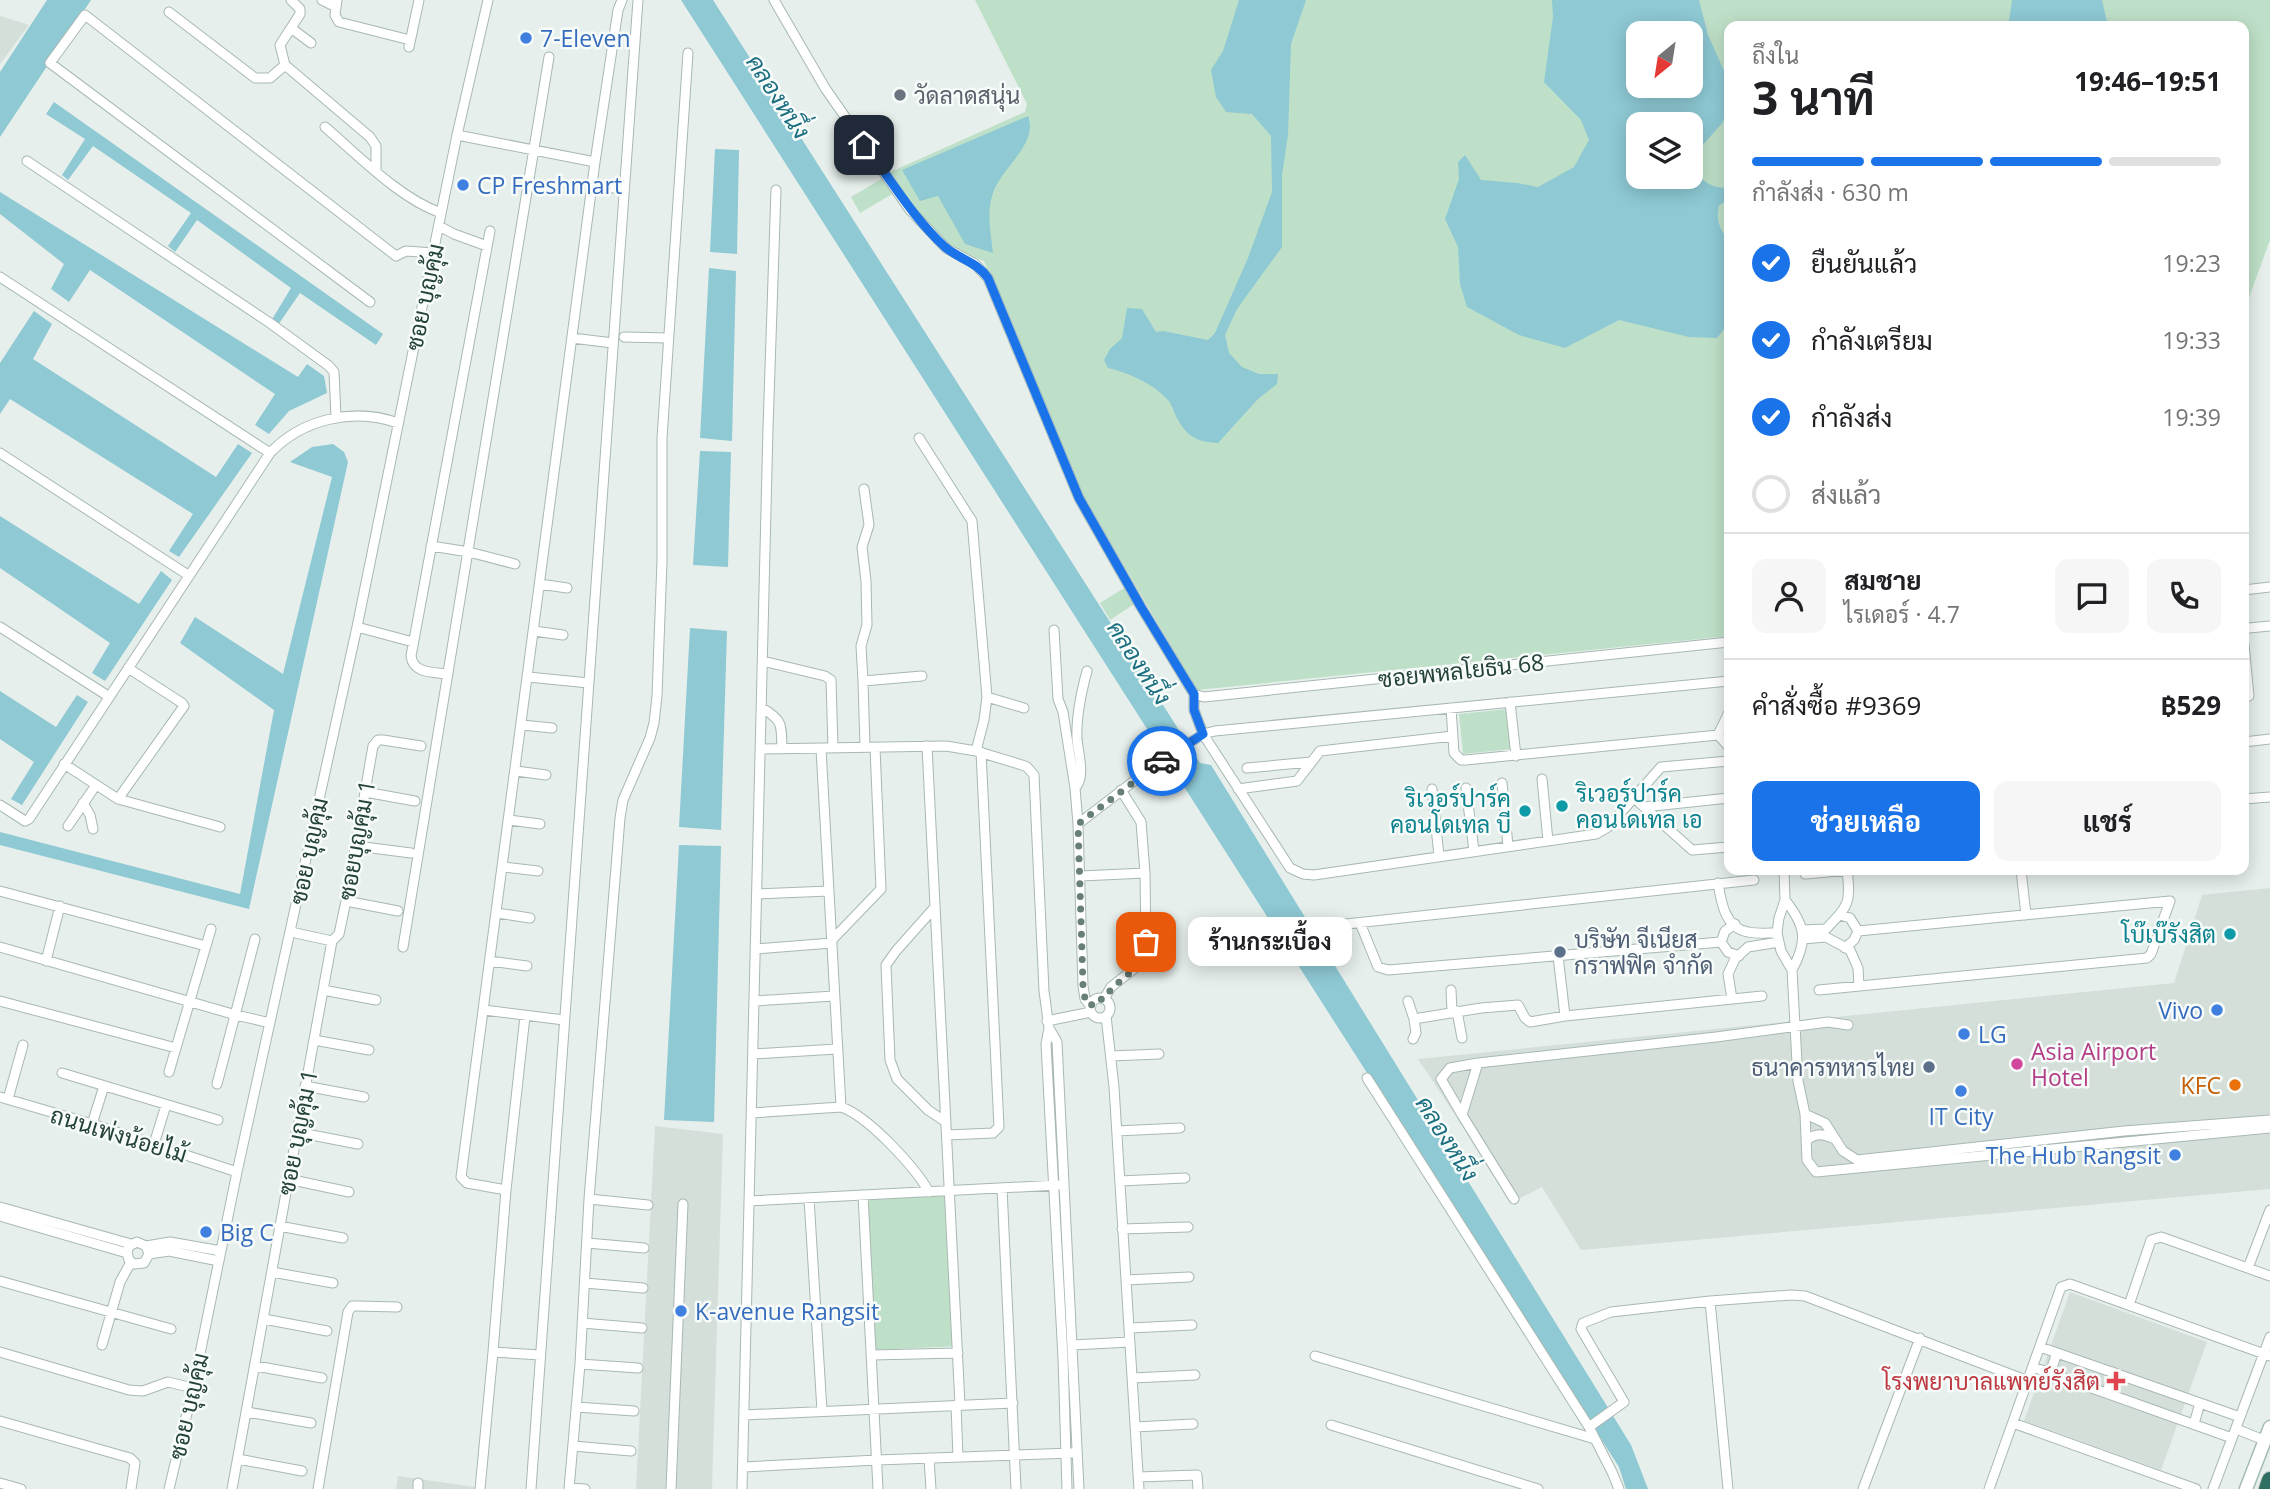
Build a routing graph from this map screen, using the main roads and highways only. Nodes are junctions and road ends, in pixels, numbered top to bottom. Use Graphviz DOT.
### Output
graph roads {
  1 [pos="2270,1427"];
  2 [pos="2270,1480"];
  3 [pos="2269,1488"];
  4 [pos="2246,1489"];
  1 -- 4 [label="main road"];
  2 -- 3 [label="highway"];
}
